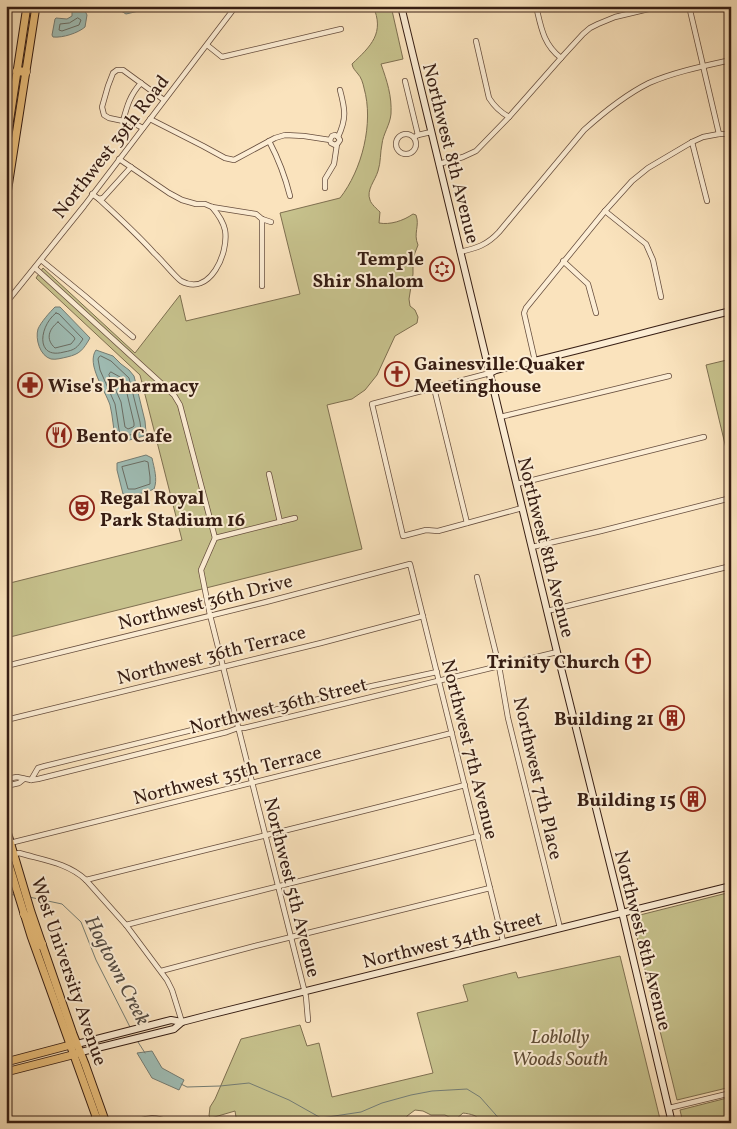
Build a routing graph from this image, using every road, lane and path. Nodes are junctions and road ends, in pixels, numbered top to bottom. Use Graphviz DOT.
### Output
graph roads {
  1 [pos="27,6"];
  2 [pos="36,6"];
  3 [pos="236,6"];
  4 [pos="401,6"];
  5 [pos="536,6"];
  6 [pos="661,6"];
  7 [pos="689,6"];
  8 [pos="341,29"];
  9 [pos="476,41"];
  10 [pos="207,45"];
  11 [pos="561,58"];
  12 [pos="731,60"];
  13 [pos="703,67"];
  14 [pos="18,70"];
  15 [pos="26,72"];
  16 [pos="405,81"];
  17 [pos="142,83"];
  18 [pos="340,90"];
  19 [pos="164,100"];
  20 [pos="509,117"];
  21 [pos="150,119"];
  22 [pos="122,121"];
  23 [pos="143,128"];
  24 [pos="431,132"];
  25 [pos="418,134"];
  26 [pos="719,134"];
  27 [pos="731,134"];
  28 [pos="338,137"];
  29 [pos="414,139"];
  30 [pos="330,140"];
  31 [pos="269,141"];
  32 [pos="692,142"];
  33 [pos="6,144"];
  34 [pos="336,144"];
  35 [pos="119,158"];
  36 [pos="439,164"];
  37 [pos="131,167"];
  38 [pos="326,188"];
  39 [pos="92,194"];
  40 [pos="290,196"];
  41 [pos="99,199"];
  42 [pos="6,200"];
  43 [pos="707,201"];
  44 [pos="212,207"];
  45 [pos="605,211"];
  46 [pos="262,218"];
  47 [pos="271,222"];
  48 [pos="460,252"];
  49 [pos="41,260"];
  50 [pos="563,261"];
  51 [pos="34,268"];
  52 [pos="262,286"];
  53 [pos="662,297"];
  54 [pos="6,303"];
  55 [pos="731,311"];
  56 [pos="596,314"];
  57 [pos="132,337"];
  58 [pos="535,361"];
  59 [pos="490,373"];
  60 [pos="669,376"];
  61 [pos="434,388"];
  62 [pos="500,417"];
  63 [pos="704,437"];
  64 [pos="269,474"];
  65 [pos="517,484"];
  66 [pos="731,498"];
  67 [pos="522,508"];
  68 [pos="295,518"];
  69 [pos="280,522"];
  70 [pos="467,523"];
  71 [pos="215,538"];
  72 [pos="532,547"];
  73 [pos="410,564"];
  74 [pos="731,566"];
  75 [pos="477,577"];
  76 [pos="547,611"];
  77 [pos="210,615"];
  78 [pos="423,616"];
  79 [pos="557,652"];
  80 [pos="6,666"];
  81 [pos="499,666"];
  82 [pos="223,667"];
  83 [pos="437,672"];
  84 [pos="439,681"];
  85 [pos="6,720"];
  86 [pos="236,720"];
  87 [pos="238,728"];
  88 [pos="452,733"];
  89 [pos="136,744"];
  90 [pos="138,754"];
  91 [pos="6,779"];
  92 [pos="24,779"];
  93 [pos="31,780"];
  94 [pos="252,783"];
  95 [pos="465,785"];
  96 [pos="6,786"];
  97 [pos="6,828"];
  98 [pos="265,835"];
  99 [pos="478,836"];
  100 [pos="10,843"];
  101 [pos="9,856"];
  102 [pos="86,880"];
  103 [pos="278,886"];
  104 [pos="731,886"];
  105 [pos="490,888"];
  106 [pos="622,912"];
  107 [pos="27,913"];
  108 [pos="126,925"];
  109 [pos="560,928"];
  110 [pos="290,938"];
  111 [pos="503,941"];
  112 [pos="42,944"];
  113 [pos="160,971"];
  114 [pos="304,991"];
  115 [pos="308,1020"];
  116 [pos="182,1022"];
  117 [pos="73,1045"];
  118 [pos="77,1053"];
  119 [pos="6,1062"];
  120 [pos="6,1072"];
  121 [pos="731,1093"];
  122 [pos="668,1108"];
  123 [pos="98,1121"];
  124 [pos="170,1122"];
  125 [pos="106,1123"];
  126 [pos="130,1123"];
  127 [pos="672,1123"];
  1 -- 14 [label="main road"];
  2 -- 15 [label="main road"];
  3 -- 10 [label="street, Northwest 39th Road"];
  4 -- 24 [label="street, Northwest 8th Avenue"];
  5 -- 11 [label="street"];
  6 -- 11 [label="street"];
  7 -- 13 [label="street"];
  8 -- 10 [label="street"];
  9 -- 20 [label="street"];
  10 -- 19 [label="street, Northwest 39th Road"];
  11 -- 20 [label="street"];
  12 -- 13 [label="street"];
  13 -- 26 [label="street"];
  13 -- 48 [label="street"];
  14 -- 15 [label="highway"];
  14 -- 33 [label="main road"];
  15 -- 42 [label="main road"];
  16 -- 25 [label="street"];
  17 -- 19 [label="street"];
  17 -- 22 [label="street"];
  17 -- 22 [label="street"];
  18 -- 28 [label="street"];
  19 -- 21 [label="street, Northwest 39th Road"];
  20 -- 36 [label="street"];
  21 -- 23 [label="street, Northwest 39th Road"];
  21 -- 31 [label="street"];
  22 -- 23 [label="street"];
  23 -- 35 [label="street, Northwest 39th Road"];
  24 -- 25 [label="street"];
  24 -- 36 [label="street, Northwest 8th Avenue"];
  25 -- 29 [label="street"];
  26 -- 27 [label="street"];
  26 -- 32 [label="street"];
  28 -- 30 [label="street"];
  28 -- 34 [label="street"];
  29 -- 29 [label="street"];
  30 -- 31 [label="street"];
  30 -- 34 [label="street"];
  31 -- 40 [label="street"];
  32 -- 43 [label="street"];
  32 -- 45 [label="street"];
  34 -- 38 [label="street"];
  35 -- 37 [label="street"];
  35 -- 39 [label="street, Northwest 39th Road"];
  36 -- 48 [label="street, Northwest 8th Avenue"];
  37 -- 41 [label="street"];
  37 -- 44 [label="street"];
  39 -- 41 [label="street"];
  39 -- 49 [label="street, Northwest 39th Road"];
  41 -- 44 [label="street"];
  44 -- 46 [label="street"];
  45 -- 50 [label="street"];
  45 -- 53 [label="street"];
  46 -- 47 [label="street"];
  46 -- 52 [label="street"];
  48 -- 59 [label="street, Northwest 8th Avenue"];
  49 -- 51 [label="street, Northwest 39th Road"];
  49 -- 57 [label="street"];
  50 -- 56 [label="street"];
  50 -- 58 [label="street"];
  51 -- 54 [label="street, Northwest 39th Road"];
  51 -- 71 [label="street"];
  55 -- 58 [label="street"];
  58 -- 59 [label="street"];
  59 -- 61 [label="street"];
  59 -- 62 [label="street, Northwest 8th Avenue"];
  60 -- 62 [label="street"];
  61 -- 70 [label="street"];
  61 -- 70 [label="street"];
  62 -- 65 [label="street, Northwest 8th Avenue"];
  63 -- 65 [label="street"];
  64 -- 69 [label="street"];
  65 -- 67 [label="street, Northwest 8th Avenue"];
  66 -- 72 [label="street"];
  67 -- 70 [label="street"];
  67 -- 72 [label="street, Northwest 8th Avenue"];
  68 -- 69 [label="street"];
  69 -- 71 [label="street"];
  71 -- 77 [label="street, Northwest 5th Avenue"];
  72 -- 76 [label="street, Northwest 8th Avenue"];
  73 -- 77 [label="street, Northwest 36th Drive"];
  73 -- 78 [label="street, Northwest 7th Avenue"];
  74 -- 76 [label="street"];
  75 -- 81 [label="street, Northwest 7th Place"];
  76 -- 79 [label="street, Northwest 8th Avenue"];
  77 -- 80 [label="street, Northwest 36th Drive"];
  77 -- 82 [label="street, Northwest 5th Avenue"];
  78 -- 82 [label="street, Northwest 36th Terrace"];
  78 -- 83 [label="street, Northwest 7th Avenue"];
  79 -- 81 [label="street, Northwest 36th Street"];
  79 -- 106 [label="street, Northwest 8th Avenue"];
  81 -- 84 [label="street, Northwest 36th Street"];
  81 -- 109 [label="street, Northwest 7th Place"];
  82 -- 85 [label="street, Northwest 36th Terrace"];
  82 -- 86 [label="street, Northwest 5th Avenue"];
  83 -- 84 [label="street, Northwest 7th Avenue"];
  83 -- 86 [label="street"];
  84 -- 87 [label="street, Northwest 36th Street"];
  84 -- 88 [label="street, Northwest 7th Avenue"];
  86 -- 87 [label="street, Northwest 5th Avenue"];
  86 -- 89 [label="street"];
  87 -- 90 [label="street, Northwest 36th Street"];
  87 -- 94 [label="street, Northwest 5th Avenue"];
  88 -- 94 [label="street, Northwest 35th Terrace"];
  88 -- 95 [label="street, Northwest 7th Avenue"];
  89 -- 90 [label="street"];
  89 -- 93 [label="street"];
  90 -- 93 [label="street, Northwest 36th Street"];
  91 -- 92 [label="street, Northwest 36th Street"];
  92 -- 93 [label="street, Northwest 36th Street"];
  92 -- 96 [label="street"];
  94 -- 98 [label="street, Northwest 5th Avenue"];
  94 -- 100 [label="street, Northwest 35th Terrace"];
  95 -- 98 [label="street"];
  95 -- 99 [label="street, Northwest 7th Avenue"];
  97 -- 100 [label="main road, West University Avenue"];
  98 -- 102 [label="street"];
  98 -- 103 [label="street, Northwest 5th Avenue"];
  99 -- 103 [label="street"];
  99 -- 105 [label="street, Northwest 7th Avenue"];
  100 -- 101 [label="main road, West University Avenue"];
  101 -- 102 [label="street"];
  101 -- 107 [label="main road, West University Avenue"];
  102 -- 108 [label="street"];
  103 -- 108 [label="street"];
  103 -- 110 [label="street, Northwest 5th Avenue"];
  104 -- 106 [label="street, Northwest 34th Street"];
  105 -- 110 [label="street"];
  105 -- 111 [label="street, Northwest 7th Avenue"];
  106 -- 109 [label="street, Northwest 34th Street"];
  106 -- 122 [label="street, Northwest 8th Avenue"];
  107 -- 112 [label="highway"];
  107 -- 117 [label="main road, West University Avenue"];
  108 -- 113 [label="street"];
  109 -- 111 [label="street, Northwest 34th Street"];
  110 -- 113 [label="street"];
  110 -- 114 [label="street, Northwest 5th Avenue"];
  111 -- 114 [label="street, Northwest 34th Street"];
  112 -- 117 [label="main road, West University Avenue"];
  113 -- 116 [label="street"];
  114 -- 115 [label="street, Northwest 5th Avenue"];
  114 -- 116 [label="street, Northwest 34th Street"];
  116 -- 117 [label="street, Northwest 34th Street"];
  116 -- 118 [label="street, Northwest 34th Street"];
  117 -- 118 [label="main road, West University Avenue"];
  117 -- 119 [label="main road"];
  118 -- 120 [label="main road"];
  118 -- 123 [label="main road, West University Avenue"];
  118 -- 125 [label="main road, West University Avenue"];
  121 -- 122 [label="street"];
  122 -- 127 [label="street, Northwest 8th Avenue"];
  124 -- 126 [label="street"];
}
